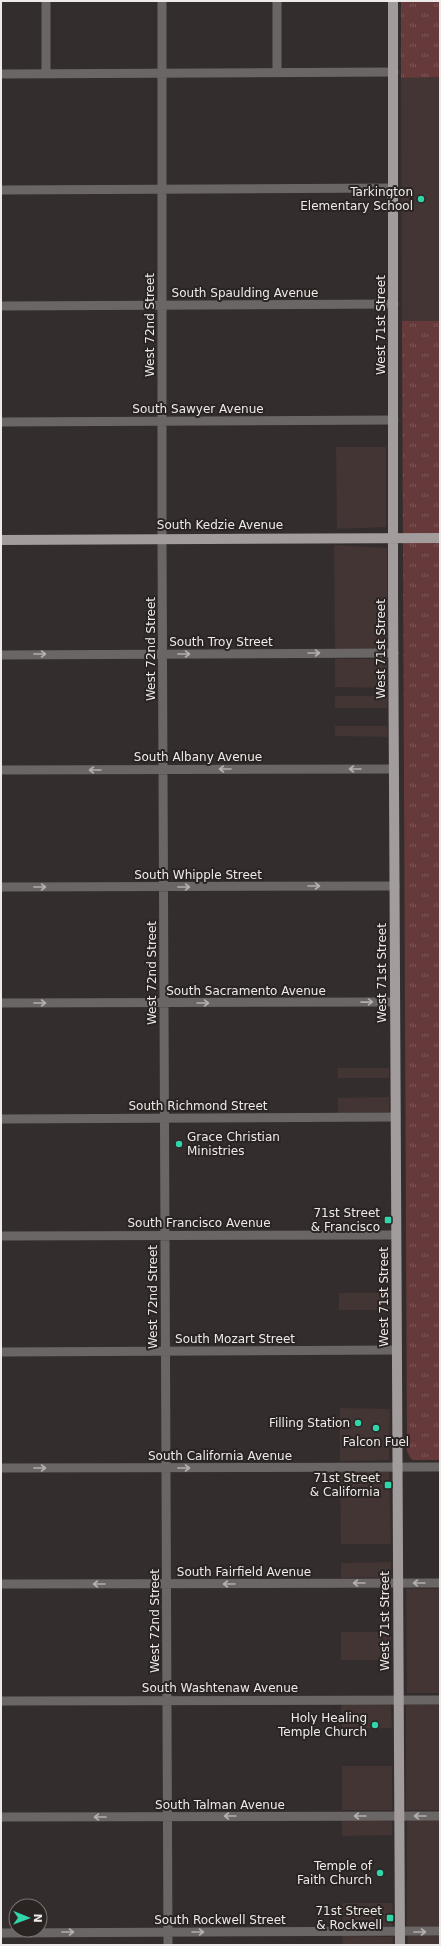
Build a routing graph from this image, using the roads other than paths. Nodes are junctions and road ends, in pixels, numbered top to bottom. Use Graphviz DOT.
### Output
graph roads {
  1 [pos="46,1"];
  2 [pos="162,1"];
  3 [pos="277,1"];
  4 [pos="394,1"];
  5 [pos="277,72"];
  6 [pos="394,72"];
  7 [pos="1,74"];
  8 [pos="46,74"];
  9 [pos="163,74"];
  10 [pos="394,188"];
  11 [pos="162,189"];
  12 [pos="1,190"];
  13 [pos="394,304"];
  14 [pos="162,305"];
  15 [pos="1,306"];
  16 [pos="394,420"];
  17 [pos="162,421"];
  18 [pos="1,422"];
  19 [pos="394,537"];
  20 [pos="440,538"];
  21 [pos="162,539"];
  22 [pos="1,540"];
  23 [pos="394,653"];
  24 [pos="163,654"];
  25 [pos="1,655"];
  26 [pos="394,769"];
  27 [pos="1,770"];
  28 [pos="163,770"];
  29 [pos="395,886"];
  30 [pos="1,887"];
  31 [pos="164,887"];
  32 [pos="164,1002"];
  33 [pos="395,1002"];
  34 [pos="1,1004"];
  35 [pos="164,1118"];
  36 [pos="396,1118"];
  37 [pos="1,1119"];
  38 [pos="165,1235"];
  39 [pos="396,1235"];
  40 [pos="1,1236"];
  41 [pos="397,1350"];
  42 [pos="165,1351"];
  43 [pos="1,1352"];
  44 [pos="398,1467"];
  45 [pos="440,1467"];
  46 [pos="1,1468"];
  47 [pos="166,1468"];
  48 [pos="398,1583"];
  49 [pos="440,1583"];
  50 [pos="1,1584"];
  51 [pos="166,1584"];
  52 [pos="167,1700"];
  53 [pos="399,1700"];
  54 [pos="440,1700"];
  55 [pos="1,1701"];
  56 [pos="399,1816"];
  57 [pos="440,1816"];
  58 [pos="1,1817"];
  59 [pos="167,1817"];
  60 [pos="440,1931"];
  61 [pos="168,1932"];
  62 [pos="400,1932"];
  63 [pos="1,1933"];
  64 [pos="168,1945"];
  65 [pos="400,1945"];
  1 -- 8 [label="street"];
  2 -- 9 [label="street, West 72nd Street"];
  3 -- 5 [label="street"];
  4 -- 6 [label="main road, West 71st Street"];
  5 -- 6 [label="street"];
  5 -- 9 [label="street"];
  6 -- 10 [label="main road, West 71st Street"];
  7 -- 8 [label="street"];
  8 -- 9 [label="street"];
  9 -- 11 [label="street, West 72nd Street"];
  10 -- 11 [label="street"];
  10 -- 13 [label="main road, West 71st Street"];
  11 -- 12 [label="street"];
  11 -- 14 [label="street, West 72nd Street"];
  13 -- 14 [label="street, South Spaulding Avenue"];
  13 -- 16 [label="main road, West 71st Street"];
  14 -- 15 [label="street, South Spaulding Avenue"];
  14 -- 17 [label="street, West 72nd Street"];
  16 -- 17 [label="street, South Sawyer Avenue"];
  16 -- 19 [label="main road, West 71st Street"];
  17 -- 18 [label="street, South Sawyer Avenue"];
  17 -- 21 [label="street, West 72nd Street"];
  19 -- 20 [label="main road, South Kedzie Avenue"];
  19 -- 21 [label="main road, South Kedzie Avenue"];
  19 -- 23 [label="main road, West 71st Street"];
  21 -- 22 [label="main road, South Kedzie Avenue"];
  21 -- 24 [label="street, West 72nd Street"];
  24 -- 23 [label="street, South Troy Street, one-way"];
  23 -- 26 [label="main road, West 71st Street"];
  25 -- 24 [label="street, South Troy Street, one-way"];
  24 -- 28 [label="street, West 72nd Street"];
  26 -- 28 [label="street, South Albany Avenue, one-way"];
  26 -- 29 [label="main road, West 71st Street"];
  28 -- 27 [label="street, South Albany Avenue, one-way"];
  28 -- 31 [label="street, West 72nd Street"];
  31 -- 29 [label="street, South Whipple Street, one-way"];
  29 -- 33 [label="main road, West 71st Street"];
  30 -- 31 [label="street, South Whipple Street, one-way"];
  31 -- 32 [label="street, West 72nd Street"];
  32 -- 33 [label="street, South Sacramento Avenue, one-way"];
  34 -- 32 [label="street, South Sacramento Avenue, one-way"];
  32 -- 35 [label="street, West 72nd Street"];
  33 -- 36 [label="main road, West 71st Street"];
  35 -- 36 [label="street, South Richmond Street"];
  35 -- 37 [label="street, South Richmond Street"];
  35 -- 38 [label="street, West 72nd Street"];
  36 -- 39 [label="main road, West 71st Street"];
  38 -- 39 [label="street, South Francisco Avenue"];
  38 -- 40 [label="street, South Francisco Avenue"];
  38 -- 42 [label="street, West 72nd Street"];
  39 -- 41 [label="main road, West 71st Street"];
  41 -- 42 [label="street, South Mozart Street"];
  41 -- 44 [label="main road, West 71st Street"];
  42 -- 43 [label="street, South Mozart Street"];
  42 -- 47 [label="street, West 72nd Street"];
  44 -- 45 [label="street, South California Avenue"];
  47 -- 44 [label="street, South California Avenue, one-way"];
  44 -- 48 [label="main road, West 71st Street"];
  46 -- 47 [label="street, South California Avenue, one-way"];
  47 -- 51 [label="street, West 72nd Street"];
  49 -- 48 [label="street, South Fairfield Avenue, one-way"];
  48 -- 51 [label="street, South Fairfield Avenue, one-way"];
  48 -- 53 [label="main road, West 71st Street"];
  51 -- 50 [label="street, South Fairfield Avenue, one-way"];
  51 -- 52 [label="street, West 72nd Street"];
  52 -- 53 [label="street, South Washtenaw Avenue"];
  52 -- 55 [label="street, South Washtenaw Avenue"];
  52 -- 59 [label="street, West 72nd Street"];
  53 -- 54 [label="street, South Washtenaw Avenue"];
  53 -- 56 [label="main road, West 71st Street"];
  57 -- 56 [label="street, South Talman Avenue, one-way"];
  56 -- 59 [label="street, South Talman Avenue, one-way"];
  56 -- 62 [label="main road, West 71st Street"];
  59 -- 58 [label="street, South Talman Avenue, one-way"];
  59 -- 61 [label="street, West 72nd Street"];
  62 -- 60 [label="street, South Rockwell Street, one-way"];
  61 -- 62 [label="street, South Rockwell Street, one-way"];
  63 -- 61 [label="street, South Rockwell Street, one-way"];
  61 -- 64 [label="street, West 72nd Street"];
  62 -- 65 [label="main road, West 71st Street"];
}
